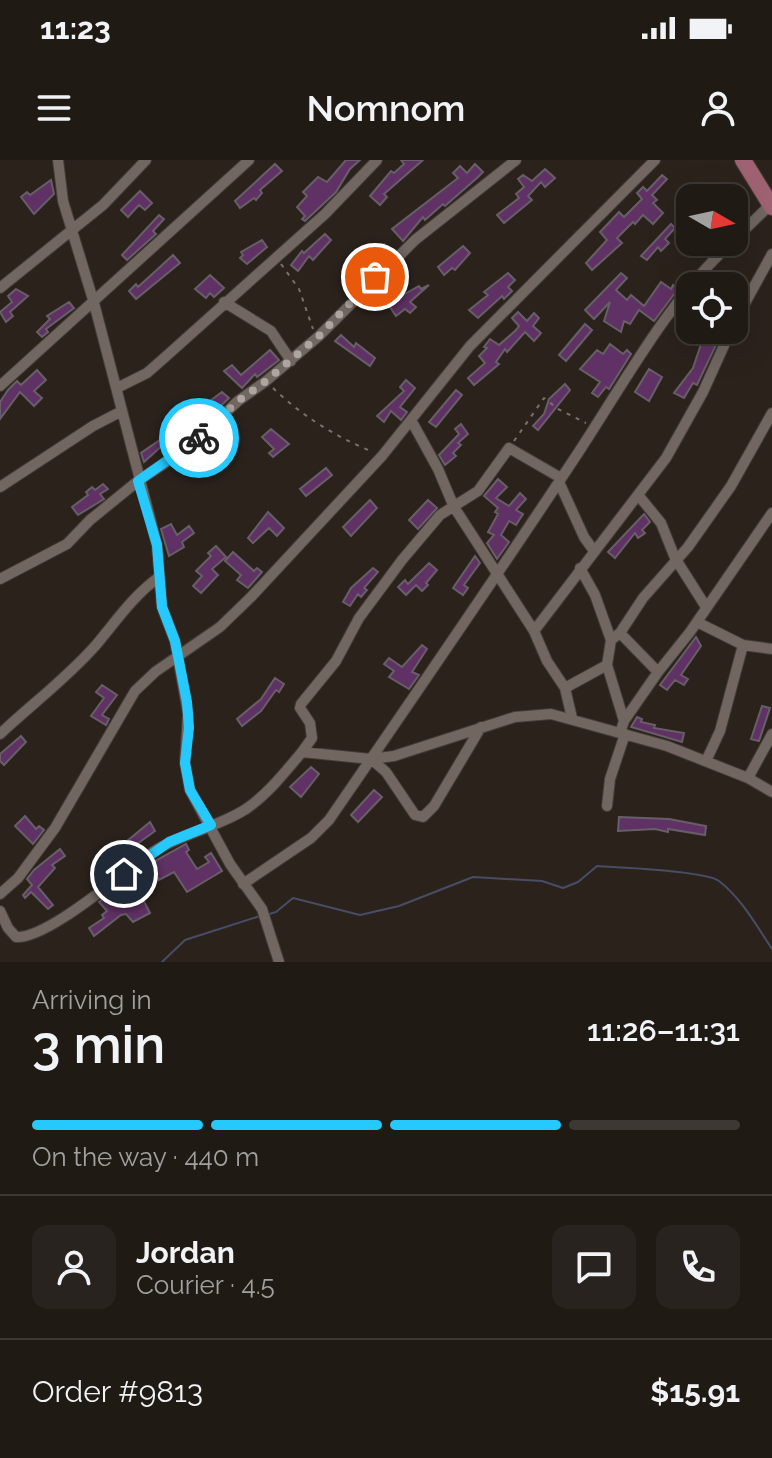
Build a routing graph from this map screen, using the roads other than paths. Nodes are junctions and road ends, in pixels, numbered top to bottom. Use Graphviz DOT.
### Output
graph roads {
  1 [pos="58,160"];
  2 [pos="146,160"];
  3 [pos="249,160"];
  4 [pos="377,160"];
  5 [pos="516,160"];
  6 [pos="655,160"];
  7 [pos="743,160"];
  8 [pos="771,206"];
  9 [pos="748,227"];
  10 [pos="72,229"];
  11 [pos="772,254"];
  12 [pos="719,256"];
  13 [pos="0,288"];
  14 [pos="748,298"];
  15 [pos="224,302"];
  16 [pos="94,303"];
  17 [pos="724,344"];
  18 [pos="291,361"];
  19 [pos="0,386"];
  20 [pos="117,388"];
  21 [pos="122,411"];
  22 [pos="772,413"];
  23 [pos="411,420"];
  24 [pos="560,480"];
  25 [pos="138,481"];
  26 [pos="0,487"];
  27 [pos="639,496"];
  28 [pos="454,507"];
  29 [pos="772,513"];
  30 [pos="594,551"];
  31 [pos="675,558"];
  32 [pos="580,568"];
  33 [pos="496,574"];
  34 [pos="159,577"];
  35 [pos="0,579"];
  36 [pos="706,607"];
  37 [pos="697,622"];
  38 [pos="534,631"];
  39 [pos="616,637"];
  40 [pos="743,645"];
  41 [pos="772,649"];
  42 [pos="177,656"];
  43 [pos="607,665"];
  44 [pos="658,672"];
  45 [pos="565,688"];
  46 [pos="572,718"];
  47 [pos="624,721"];
  48 [pos="481,727"];
  49 [pos="0,734"];
  50 [pos="622,734"];
  51 [pos="772,734"];
  52 [pos="302,752"];
  53 [pos="371,759"];
  54 [pos="706,761"];
  55 [pos="748,778"];
  56 [pos="772,792"];
  57 [pos="607,806"];
  58 [pos="211,825"];
  59 [pos="243,884"];
  60 [pos="0,894"];
  61 [pos="0,911"];
  62 [pos="279,962"];
  1 -- 10 [label="street"];
  2 -- 10 [label="street"];
  3 -- 16 [label="street"];
  4 -- 15 [label="street"];
  5 -- 18 [label="street"];
  6 -- 23 [label="street"];
  7 -- 8 [label="main road"];
  8 -- 9 [label="street"];
  10 -- 13 [label="street"];
  10 -- 16 [label="street"];
  11 -- 14 [label="street"];
  12 -- 24 [label="street"];
  15 -- 18 [label="street"];
  15 -- 20 [label="street"];
  16 -- 19 [label="street"];
  16 -- 20 [label="street"];
  17 -- 27 [label="street"];
  18 -- 25 [label="street"];
  20 -- 21 [label="street"];
  21 -- 25 [label="street"];
  21 -- 26 [label="street"];
  22 -- 31 [label="street"];
  23 -- 28 [label="street"];
  23 -- 42 [label="street"];
  24 -- 28 [label="street"];
  24 -- 30 [label="street"];
  24 -- 33 [label="street"];
  25 -- 34 [label="street"];
  25 -- 35 [label="street"];
  27 -- 30 [label="street"];
  27 -- 31 [label="street"];
  28 -- 33 [label="street"];
  28 -- 52 [label="street"];
  29 -- 36 [label="street"];
  30 -- 32 [label="street"];
  31 -- 36 [label="street"];
  31 -- 39 [label="street"];
  32 -- 38 [label="street"];
  32 -- 39 [label="street"];
  33 -- 38 [label="street"];
  33 -- 53 [label="street"];
  34 -- 42 [label="street"];
  34 -- 49 [label="street"];
  36 -- 37 [label="street"];
  37 -- 40 [label="street"];
  37 -- 44 [label="street"];
  38 -- 45 [label="street"];
  39 -- 43 [label="street"];
  39 -- 44 [label="street"];
  40 -- 41 [label="street"];
  40 -- 54 [label="street"];
  42 -- 58 [label="street"];
  42 -- 60 [label="street"];
  43 -- 45 [label="street"];
  43 -- 47 [label="street"];
  44 -- 47 [label="street"];
  45 -- 46 [label="street"];
  46 -- 48 [label="street"];
  46 -- 50 [label="street"];
  47 -- 50 [label="street"];
  48 -- 53 [label="street"];
  48 -- 53 [label="street"];
  50 -- 54 [label="street"];
  50 -- 57 [label="street"];
  51 -- 55 [label="street"];
  52 -- 53 [label="street"];
  52 -- 58 [label="street"];
  53 -- 59 [label="street"];
  54 -- 55 [label="street"];
  55 -- 56 [label="street"];
  58 -- 59 [label="street"];
  58 -- 61 [label="street"];
  59 -- 62 [label="street"];
}
